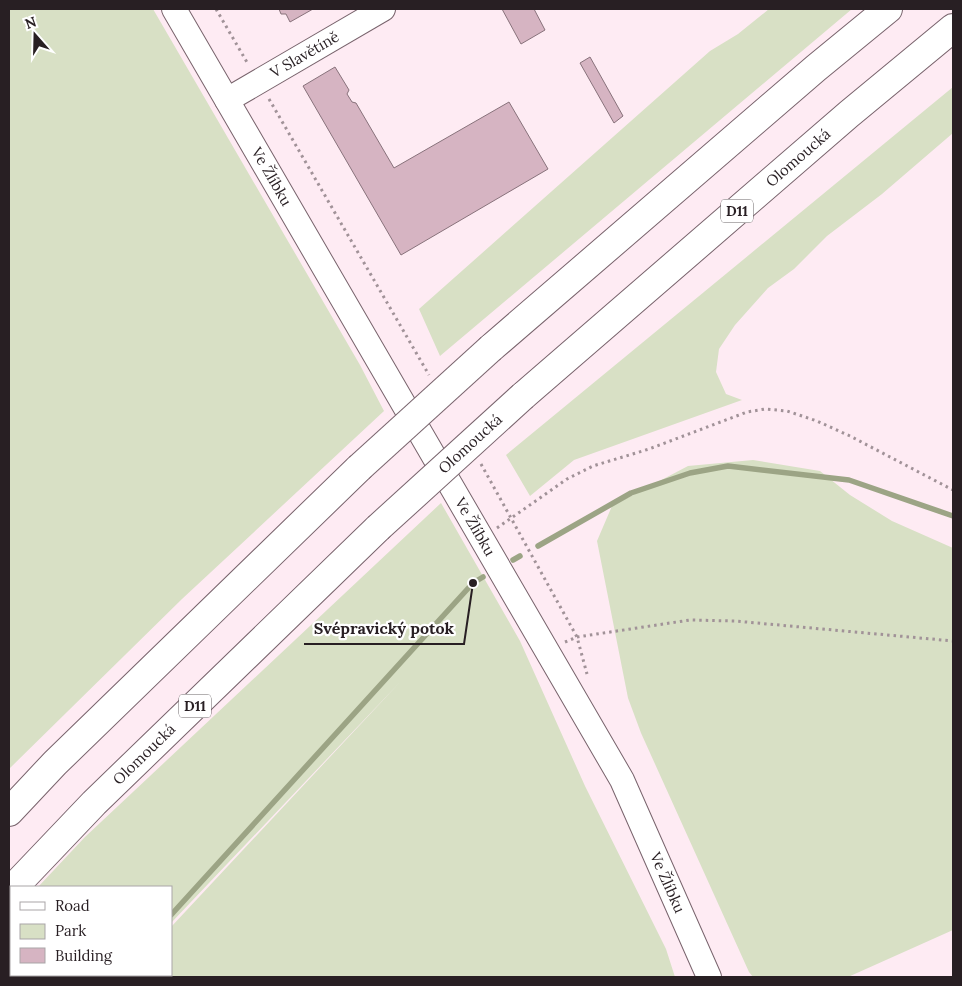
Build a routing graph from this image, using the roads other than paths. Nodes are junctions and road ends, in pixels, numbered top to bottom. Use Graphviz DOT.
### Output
graph roads {
  1 [pos="174,9"];
  2 [pos="383,9"];
  3 [pos="888,9"];
  4 [pos="953,28"];
  5 [pos="227,100"];
  6 [pos="9,812"];
  7 [pos="15,886"];
  8 [pos="709,977"];
  1 -- 5 [label="street, Ve Žlíbku"];
  2 -- 5 [label="street, V Slavětíně"];
  3 -- 6 [label="highway, bridge"];
  4 -- 7 [label="highway, Olomoucká / D11, bridge"];
  5 -- 8 [label="street, Ve Žlíbku"];
}
